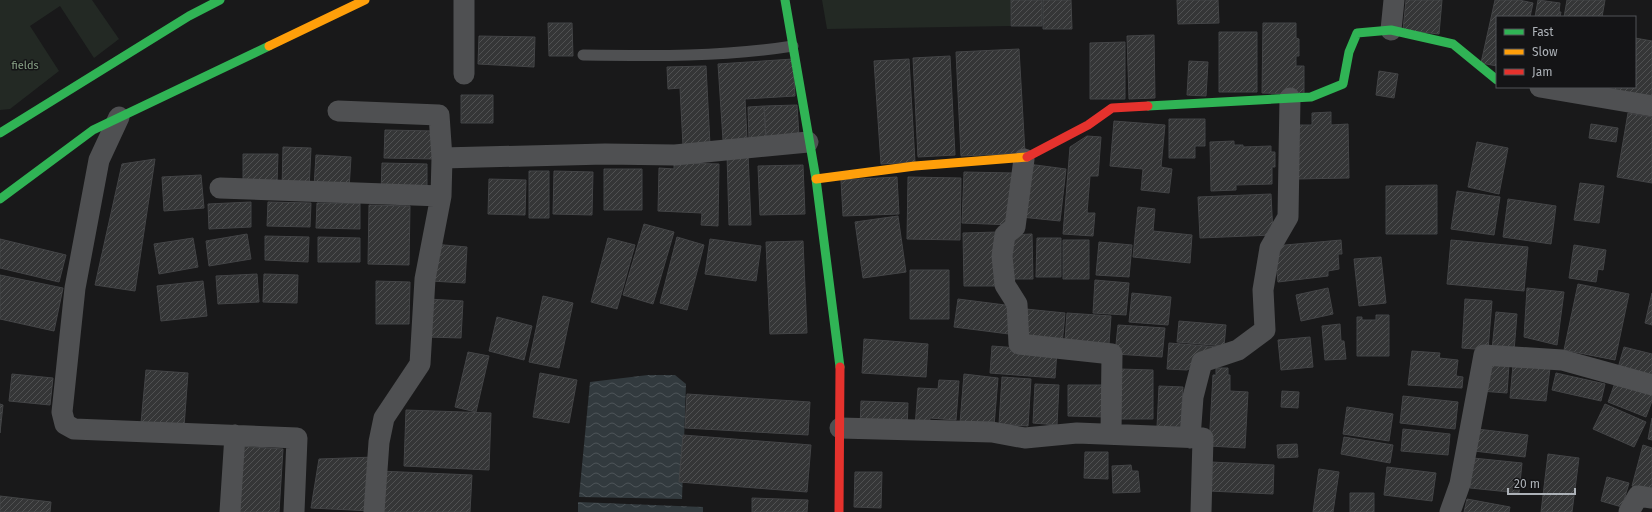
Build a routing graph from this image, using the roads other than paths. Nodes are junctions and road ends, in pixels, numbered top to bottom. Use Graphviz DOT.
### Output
graph roads {
  1 [pos="220,0"];
  2 [pos="365,0"];
  3 [pos="464,0"];
  4 [pos="785,0"];
  5 [pos="1394,0"];
  6 [pos="1391,30"];
  7 [pos="793,46"];
  8 [pos="583,55"];
  9 [pos="464,74"];
  10 [pos="1496,79"];
  11 [pos="1546,88"];
  12 [pos="1290,98"];
  13 [pos="1652,106"];
  14 [pos="338,111"];
  15 [pos="119,117"];
  16 [pos="0,133"];
  17 [pos="808,142"];
  18 [pos="442,158"];
  19 [pos="1024,159"];
  20 [pos="816,179"];
  21 [pos="220,188"];
  22 [pos="441,196"];
  23 [pos="0,199"];
  24 [pos="1652,385"];
  25 [pos="840,428"];
  26 [pos="1111,433"];
  27 [pos="235,435"];
  28 [pos="1190,438"];
  29 [pos="1652,498"];
  30 [pos="230,512"];
  31 [pos="294,512"];
  32 [pos="374,512"];
  33 [pos="839,512"];
  34 [pos="1201,512"];
  35 [pos="1450,512"];
  36 [pos="1629,512"];
  1 -- 16 [label="main road"];
  2 -- 15 [label="main road"];
  3 -- 9 [label="street"];
  4 -- 7 [label="main road"];
  5 -- 6 [label="street"];
  6 -- 10 [label="main road"];
  6 -- 12 [label="main road"];
  7 -- 8 [label="lane"];
  7 -- 17 [label="main road"];
  11 -- 13 [label="street"];
  12 -- 19 [label="main road"];
  12 -- 28 [label="street"];
  14 -- 18 [label="street"];
  15 -- 23 [label="main road"];
  15 -- 27 [label="street"];
  17 -- 18 [label="street"];
  17 -- 20 [label="main road"];
  18 -- 22 [label="street"];
  19 -- 20 [label="main road"];
  19 -- 26 [label="street"];
  20 -- 25 [label="main road"];
  21 -- 22 [label="street"];
  22 -- 32 [label="street"];
  24 -- 35 [label="street"];
  25 -- 26 [label="street"];
  25 -- 33 [label="main road"];
  26 -- 28 [label="street"];
  27 -- 30 [label="street"];
  27 -- 31 [label="street"];
  28 -- 34 [label="street"];
  29 -- 36 [label="street"];
}
